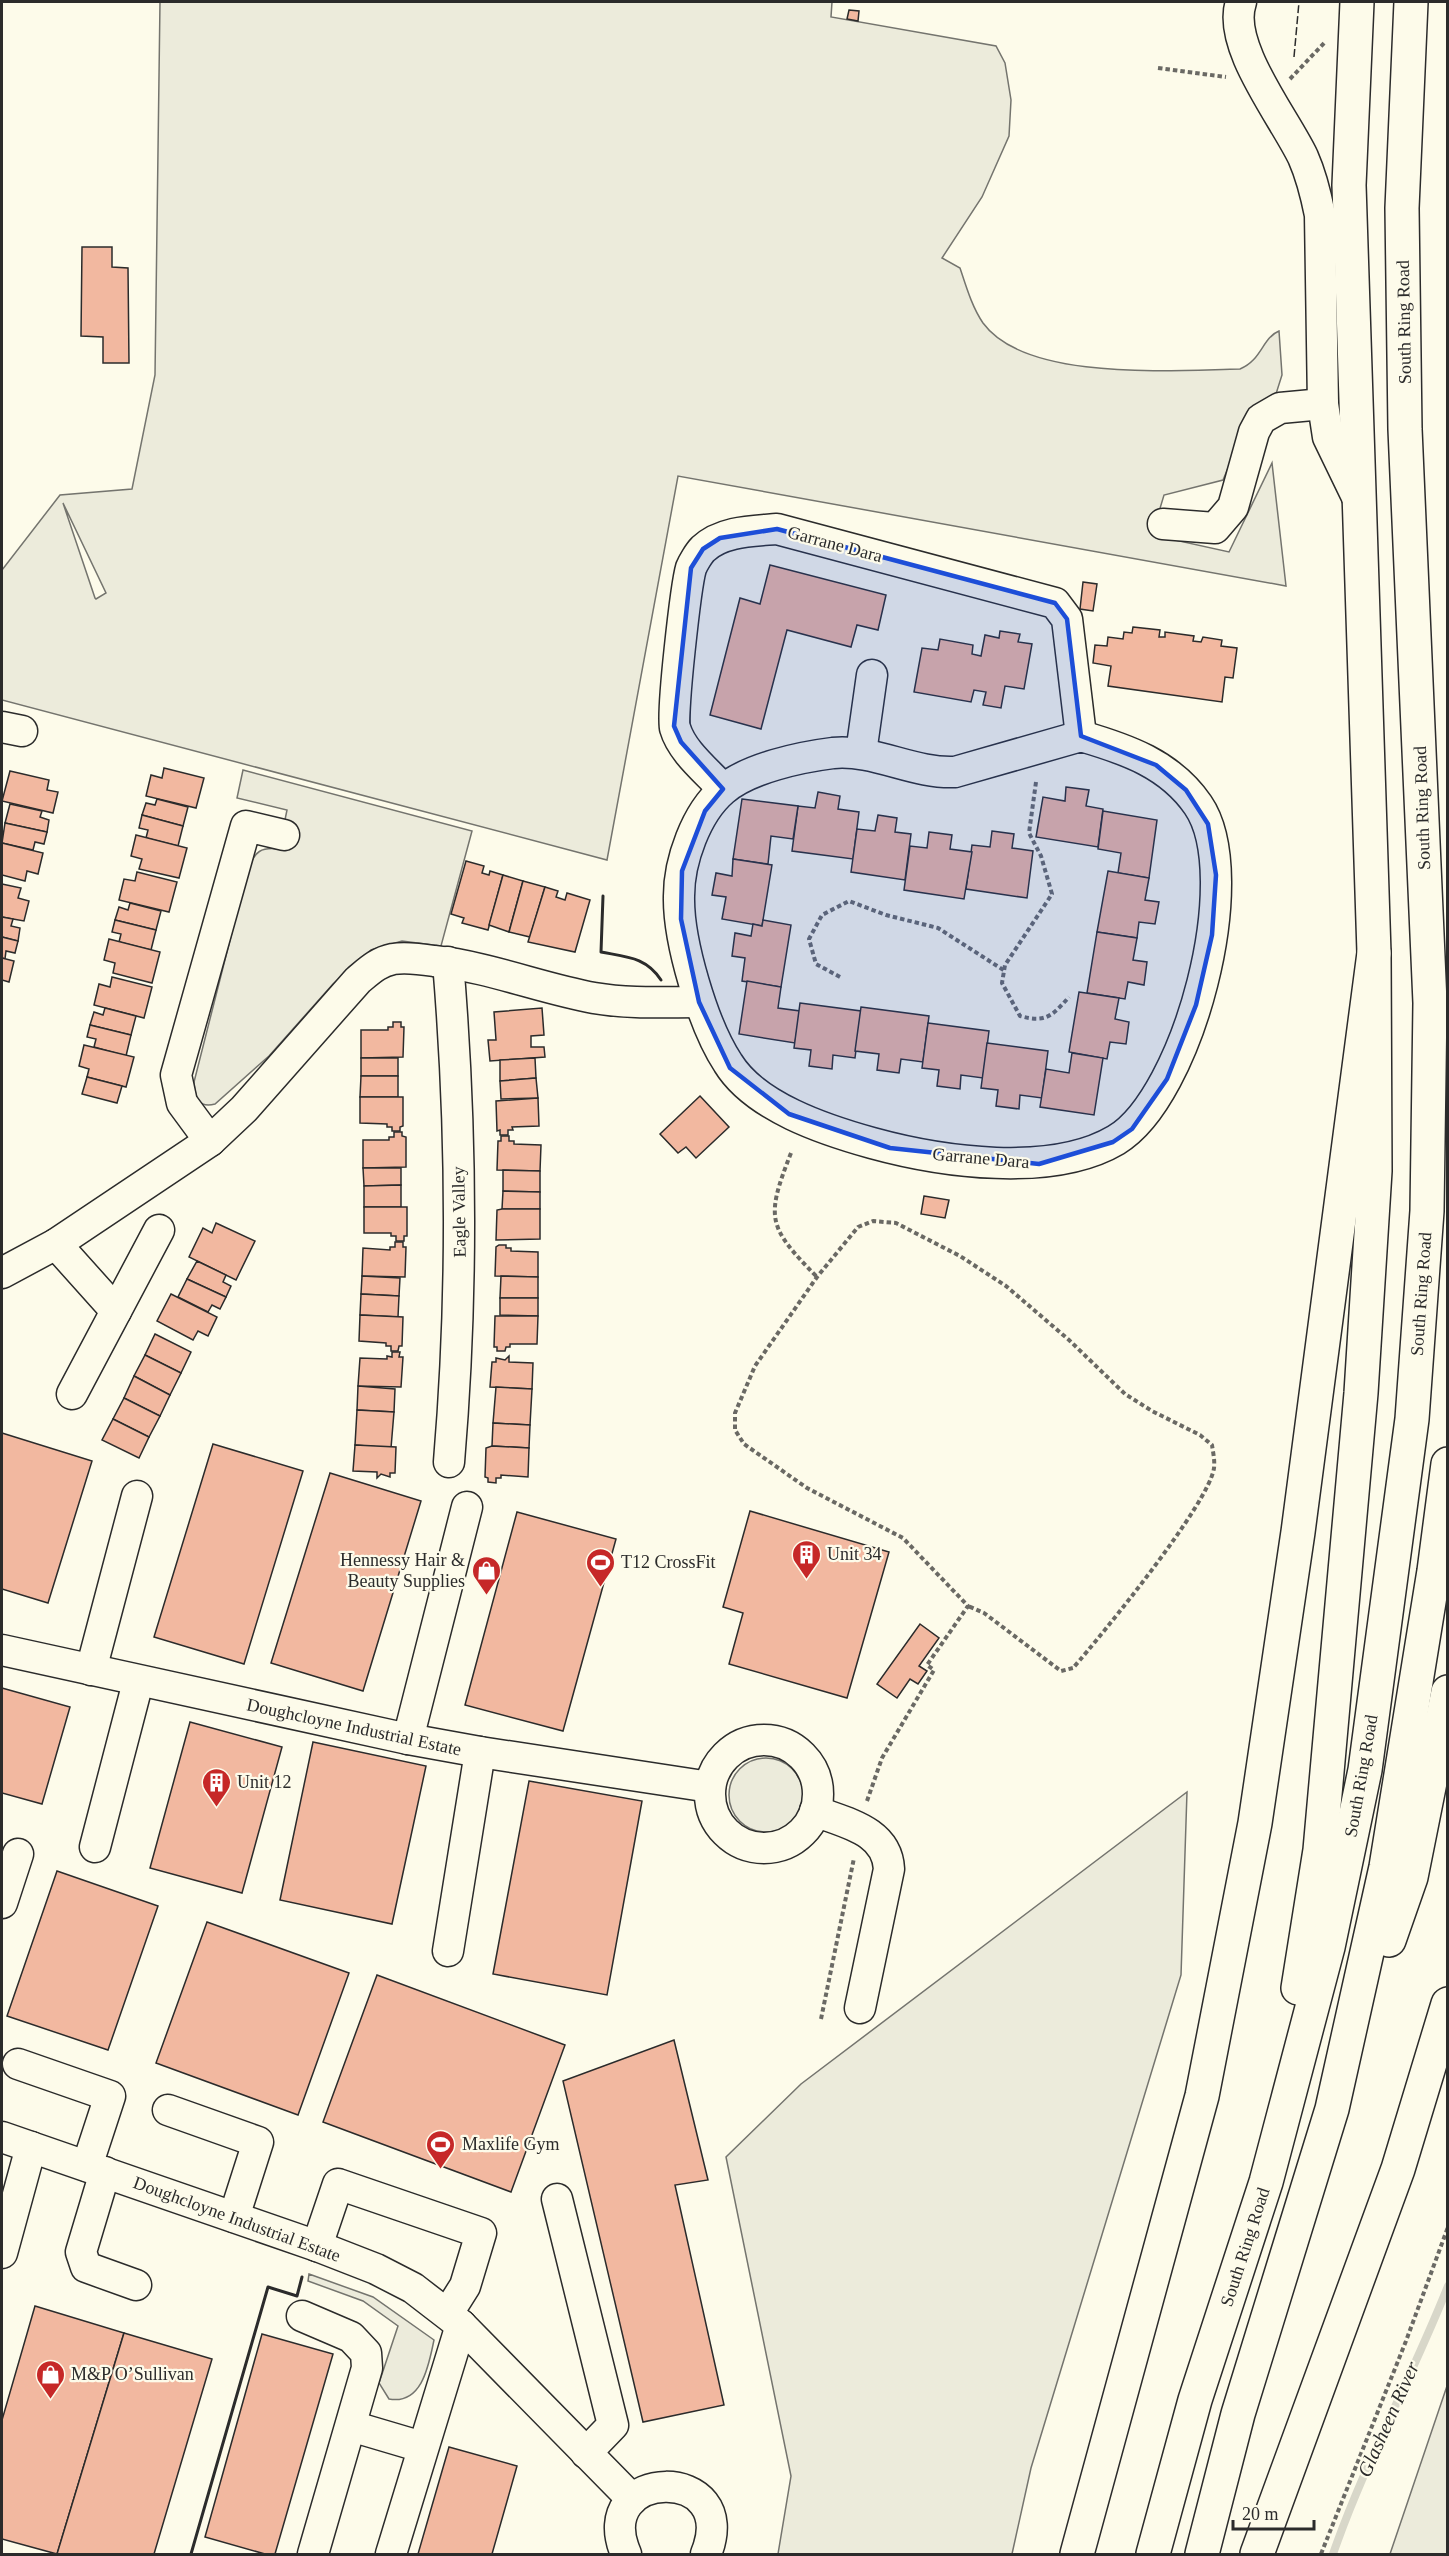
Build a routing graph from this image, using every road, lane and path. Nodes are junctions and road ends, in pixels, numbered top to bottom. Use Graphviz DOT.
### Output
graph roads {
  1 [pos="1241,2"];
  2 [pos="1357,2"];
  3 [pos="1411,2"];
  4 [pos="1323,404"];
  5 [pos="1359,501"];
  6 [pos="1162,524"];
  7 [pos="872,675"];
  8 [pos="1081,736"];
  9 [pos="861,753"];
  10 [pos="1036,782"];
  11 [pos="723,789"];
  12 [pos="284,835"];
  13 [pos="1374,953"];
  14 [pos="447,962"];
  15 [pos="1005,971"];
  16 [pos="840,977"];
  17 [pos="1069,997"];
  18 [pos="699,1002"];
  19 [pos="210,1141"];
  20 [pos="791,1153"];
  21 [pos="159,1230"];
  22 [pos="56,1244"];
  23 [pos="2,1273"];
  24 [pos="818,1277"];
  25 [pos="116,1311"];
  26 [pos="72,1394"];
  27 [pos="449,1462"];
  28 [pos="1448,1464"];
  29 [pos="137,1496"];
  30 [pos="467,1508"];
  31 [pos="968,1606"];
  32 [pos="2,1650"];
  33 [pos="91,1671"];
  34 [pos="138,1682"];
  35 [pos="1448,1692"];
  36 [pos="408,1738"];
  37 [pos="480,1752"];
  38 [pos="710,1787"];
  39 [pos="815,1811"];
  40 [pos="860,1828"];
  41 [pos="95,1847"];
  42 [pos="18,1854"];
  43 [pos="2,1903"];
  44 [pos="448,1951"];
  45 [pos="1448,2004"];
  46 [pos="860,2008"];
  47 [pos="820,2019"];
  48 [pos="18,2064"];
  49 [pos="1332,2109"];
  50 [pos="168,2110"];
  51 [pos="2,2137"];
  52 [pos="31,2147"];
  53 [pos="96,2169"];
  54 [pos="1266,2182"];
  55 [pos="557,2199"];
  56 [pos="234,2217"];
  57 [pos="1448,2227"];
  58 [pos="317,2246"];
  59 [pos="2,2253"];
  60 [pos="136,2285"];
  61 [pos="302,2316"];
  62 [pos="454,2319"];
  63 [pos="351,2426"];
  64 [pos="422,2447"];
  65 [pos="586,2453"];
  66 [pos="632,2499"];
  67 [pos="313,2554"];
  68 [pos="391,2554"];
  69 [pos="626,2554"];
  70 [pos="706,2554"];
  71 [pos="1077,2554"];
  72 [pos="1153,2554"];
  73 [pos="1202,2554"];
  74 [pos="1257,2554"];
  75 [pos="1321,2554"];
  1 -- 4 [label="street"];
  2 -- 5 [label="main road"];
  3 -- 54 [label="main road, South Ring Road"];
  4 -- 5 [label="street"];
  4 -- 6 [label="street"];
  5 -- 13 [label="main road"];
  7 -- 9 [label="street"];
  8 -- 9 [label="street, Garrane Dara"];
  8 -- 11 [label="street, Garrane Dara"];
  8 -- 18 [label="street, Garrane Dara"];
  9 -- 11 [label="street, Garrane Dara"];
  10 -- 15 [label="path"];
  11 -- 18 [label="street, Garrane Dara"];
  12 -- 19 [label="street"];
  13 -- 54 [label="main road"];
  13 -- 71 [label="main road"];
  14 -- 18 [label="street"];
  14 -- 19 [label="street"];
  14 -- 27 [label="street, Eagle Valley"];
  15 -- 16 [label="path"];
  15 -- 17 [label="path"];
  19 -- 22 [label="street"];
  20 -- 24 [label="path"];
  21 -- 25 [label="street"];
  22 -- 23 [label="street"];
  22 -- 25 [label="street"];
  24 -- 31 [label="path"];
  24 -- 31 [label="path"];
  25 -- 26 [label="street"];
  28 -- 49 [label="main road"];
  29 -- 33 [label="street"];
  30 -- 36 [label="street"];
  31 -- 40 [label="path"];
  32 -- 33 [label="street, Doughcloyne Industrial Estate"];
  33 -- 34 [label="street, Doughcloyne Industrial Estate"];
  34 -- 36 [label="street, Doughcloyne Industrial Estate"];
  34 -- 41 [label="street"];
  35 -- 49 [label="main road"];
  36 -- 37 [label="street, Doughcloyne Industrial Estate"];
  37 -- 38 [label="street, Doughcloyne Industrial Estate"];
  37 -- 44 [label="street"];
  38 -- 39 [label="street"];
  38 -- 39 [label="street"];
  39 -- 40 [label="street"];
  40 -- 46 [label="street"];
  40 -- 47 [label="path"];
  42 -- 43 [label="street"];
  45 -- 74 [label="main road"];
  48 -- 53 [label="street"];
  49 -- 73 [label="main road"];
  50 -- 56 [label="street"];
  51 -- 52 [label="street, Doughcloyne Industrial Estate"];
  52 -- 53 [label="street, Doughcloyne Industrial Estate"];
  52 -- 59 [label="street"];
  53 -- 56 [label="street, Doughcloyne Industrial Estate"];
  53 -- 60 [label="street"];
  54 -- 72 [label="main road, South Ring Road"];
  55 -- 65 [label="street"];
  56 -- 58 [label="street, Doughcloyne Industrial Estate"];
  57 -- 75 [label="path"];
  58 -- 62 [label="street, Doughcloyne Industrial Estate"];
  58 -- 62 [label="street"];
  61 -- 63 [label="street"];
  62 -- 64 [label="street"];
  62 -- 65 [label="street, Doughcloyne Industrial Estate"];
  63 -- 64 [label="street"];
  63 -- 67 [label="street"];
  64 -- 68 [label="street"];
  65 -- 66 [label="street, Doughcloyne Industrial Estate"];
  66 -- 69 [label="street"];
  66 -- 70 [label="street"];
}
